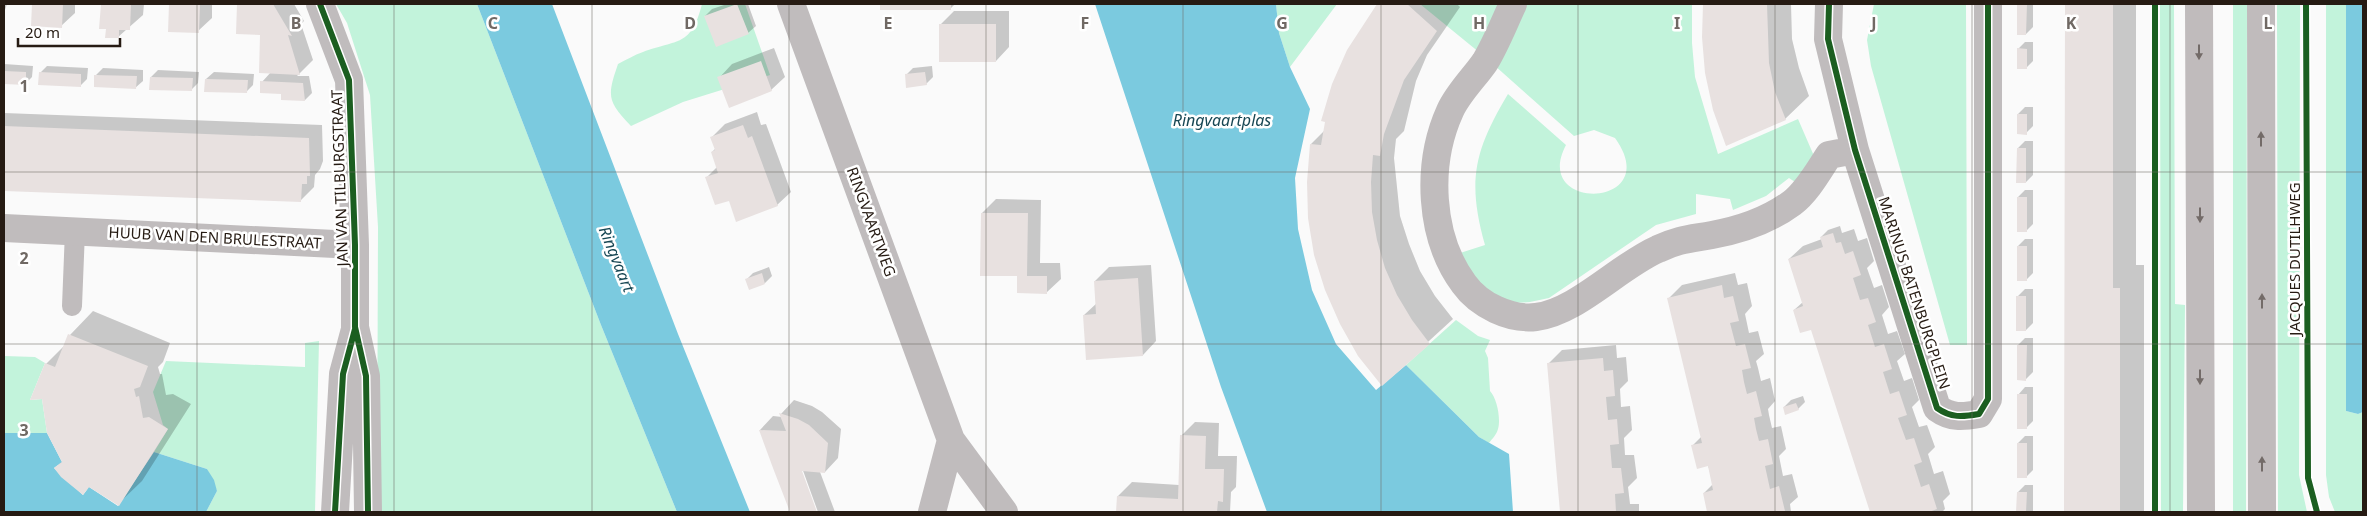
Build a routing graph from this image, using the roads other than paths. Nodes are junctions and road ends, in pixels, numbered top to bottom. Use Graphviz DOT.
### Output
graph roads {
  1 [pos="320,4"];
  2 [pos="791,4"];
  3 [pos="1513,4"];
  4 [pos="1829,4"];
  5 [pos="1988,4"];
  6 [pos="2199,4"];
  7 [pos="2261,4"];
  8 [pos="1855,150"];
  9 [pos="4,228"];
  10 [pos="75,231"];
  11 [pos="355,245"];
  12 [pos="72,306"];
  13 [pos="355,327"];
  14 [pos="951,440"];
  15 [pos="335,512"];
  16 [pos="368,512"];
  17 [pos="932,512"];
  18 [pos="1004,512"];
  19 [pos="2201,512"];
  20 [pos="2262,512"];
  1 -- 11 [label="street, JAN VAN TILBURGSTRAAT"];
  2 -- 14 [label="street, RINGVAARTWEG"];
  3 -- 8 [label="street"];
  4 -- 8 [label="street, MARINUS BATENBURGPLEIN"];
  5 -- 8 [label="street, MARINUS BATENBURGPLEIN"];
  6 -- 19 [label="main road, one-way"];
  20 -- 7 [label="main road, one-way"];
  9 -- 10 [label="street, HUUB VAN DEN BRULESTRAAT"];
  10 -- 11 [label="street, HUUB VAN DEN BRULESTRAAT"];
  10 -- 12 [label="lane"];
  11 -- 13 [label="street, JAN VAN TILBURGSTRAAT"];
  13 -- 15 [label="street, JAN VAN TILBURGSTRAAT"];
  13 -- 16 [label="street, JAN VAN TILBURGSTRAAT"];
  14 -- 17 [label="street"];
  14 -- 18 [label="street, RINGVAARTWEG"];
}
